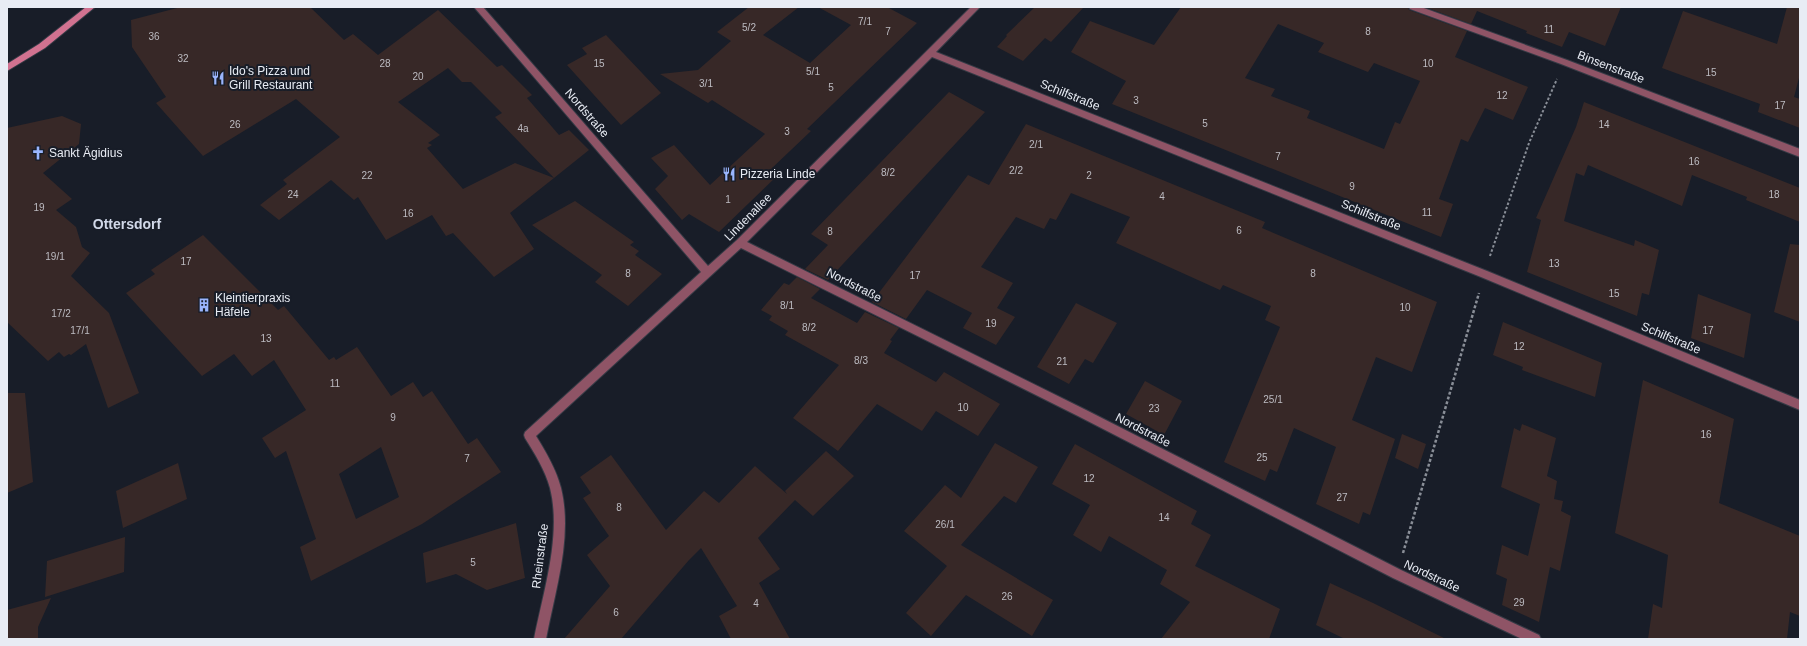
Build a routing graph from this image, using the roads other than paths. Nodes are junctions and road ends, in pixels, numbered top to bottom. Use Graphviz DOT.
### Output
graph roads {
  1 [pos="91,7"];
  2 [pos="478,7"];
  3 [pos="976,7"];
  4 [pos="1413,7"];
  5 [pos="931,53"];
  6 [pos="7,68"];
  7 [pos="1800,153"];
  8 [pos="740,243"];
  9 [pos="708,272"];
  10 [pos="1800,405"];
  11 [pos="529,435"];
  12 [pos="540,639"];
  13 [pos="1535,639"];
  1 -- 6 [label="main road"];
  2 -- 9 [label="street, Nordstraße"];
  3 -- 5 [label="street, Lindenallee"];
  4 -- 7 [label="street, Binsenstraße"];
  5 -- 8 [label="street, Lindenallee"];
  5 -- 10 [label="street, Schilfstraße"];
  8 -- 9 [label="street, Lindenallee"];
  8 -- 13 [label="street, Nordstraße"];
  9 -- 11 [label="street, Lindenallee"];
  11 -- 12 [label="street, Rheinstraße"];
}
